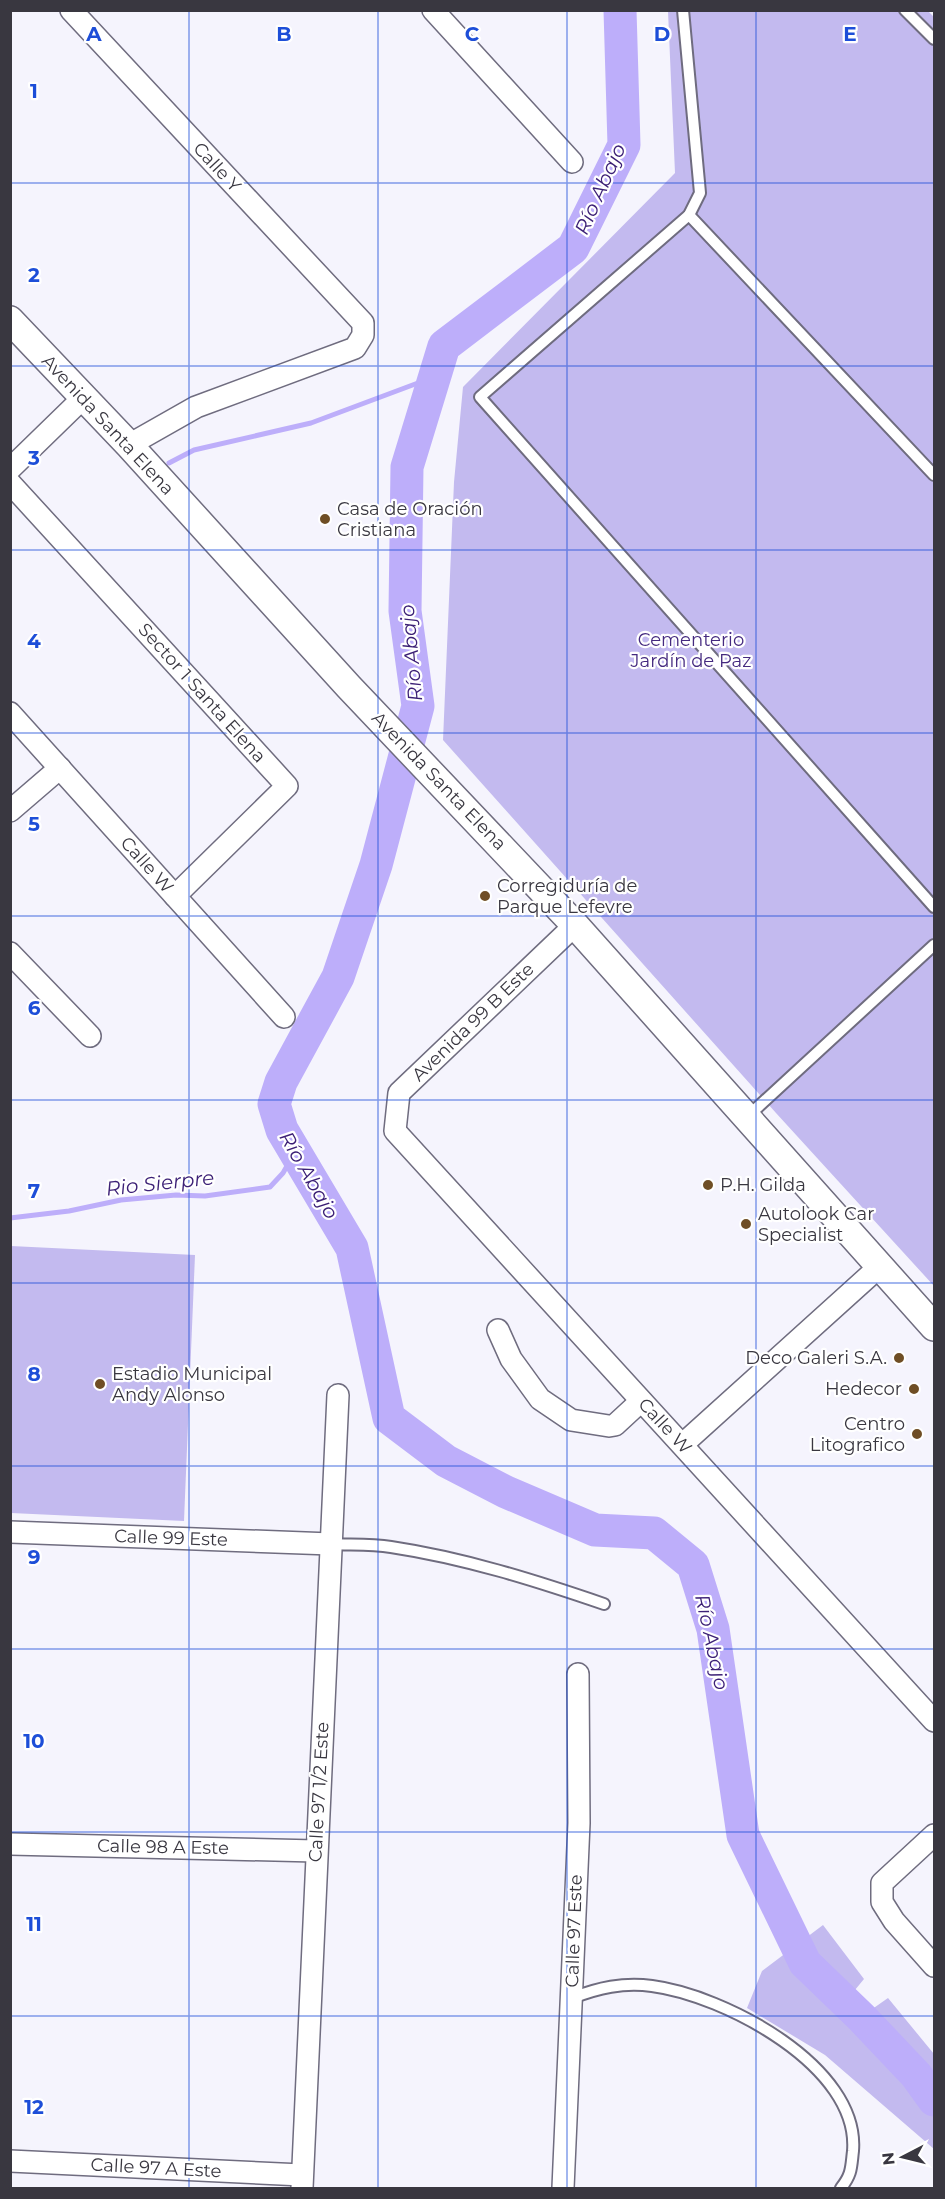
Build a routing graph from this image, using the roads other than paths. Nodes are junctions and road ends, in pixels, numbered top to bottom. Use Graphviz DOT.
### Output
graph roads {
  1 [pos="71,10"];
  2 [pos="433,10"];
  3 [pos="684,10"];
  4 [pos="906,10"];
  5 [pos="934,39"];
  6 [pos="572,162"];
  7 [pos="689,215"];
  8 [pos="16,330"];
  9 [pos="84,397"];
  10 [pos="129,445"];
  11 [pos="10,469"];
  12 [pos="934,475"];
  13 [pos="10,483"];
  14 [pos="10,713"];
  15 [pos="60,768"];
  16 [pos="10,812"];
  17 [pos="175,896"];
  18 [pos="934,907"];
  19 [pos="575,925"];
  20 [pos="934,945"];
  21 [pos="10,953"];
  22 [pos="284,1017"];
  23 [pos="90,1036"];
  24 [pos="747,1118"];
  25 [pos="395,1131"];
  26 [pos="879,1267"];
  27 [pos="934,1327"];
  28 [pos="498,1330"];
  29 [pos="338,1395"];
  30 [pos="641,1401"];
  31 [pos="683,1444"];
  32 [pos="10,1532"];
  33 [pos="331,1544"];
  34 [pos="604,1604"];
  35 [pos="578,1674"];
  36 [pos="934,1721"];
  37 [pos="934,1834"];
  38 [pos="10,1844"];
  39 [pos="316,1851"];
  40 [pos="934,1966"];
  41 [pos="572,1998"];
  42 [pos="10,2161"];
  43 [pos="302,2182"];
  44 [pos="563,2188"];
  45 [pos="841,2188"];
  1 -- 10 [label="street, Calle Y"];
  2 -- 6 [label="street"];
  3 -- 7 [label="lane"];
  4 -- 5 [label="lane"];
  7 -- 12 [label="lane"];
  7 -- 18 [label="lane"];
  8 -- 9 [label="street, Avenida Santa Elena"];
  9 -- 10 [label="street, Avenida Santa Elena"];
  9 -- 11 [label="street"];
  10 -- 19 [label="street, Avenida Santa Elena"];
  13 -- 17 [label="street, Sector 1 Santa Elena"];
  14 -- 15 [label="street, Calle W"];
  15 -- 16 [label="street"];
  15 -- 17 [label="street, Calle W"];
  17 -- 22 [label="street, Calle W"];
  19 -- 24 [label="street, Avenida Santa Elena"];
  19 -- 25 [label="street, Avenida 99 B Este"];
  20 -- 24 [label="lane"];
  21 -- 23 [label="street"];
  24 -- 26 [label="street, Avenida Santa Elena"];
  25 -- 30 [label="street, Calle W"];
  26 -- 27 [label="street, Avenida Santa Elena"];
  26 -- 31 [label="street"];
  28 -- 30 [label="street"];
  29 -- 33 [label="street, Calle 97 1/2 Este"];
  30 -- 31 [label="street, Calle W"];
  31 -- 36 [label="street, Calle W"];
  32 -- 33 [label="street, Calle 99 Este"];
  33 -- 34 [label="lane"];
  33 -- 39 [label="street, Calle 97 1/2 Este"];
  35 -- 41 [label="street, Calle 97 Este"];
  37 -- 40 [label="street"];
  38 -- 39 [label="street, Calle 98 A Este"];
  39 -- 43 [label="street, Calle 97 1/2 Este"];
  41 -- 44 [label="street, Calle 97 Este"];
  41 -- 45 [label="lane"];
  42 -- 43 [label="street, Calle 97 A Este"];
}
